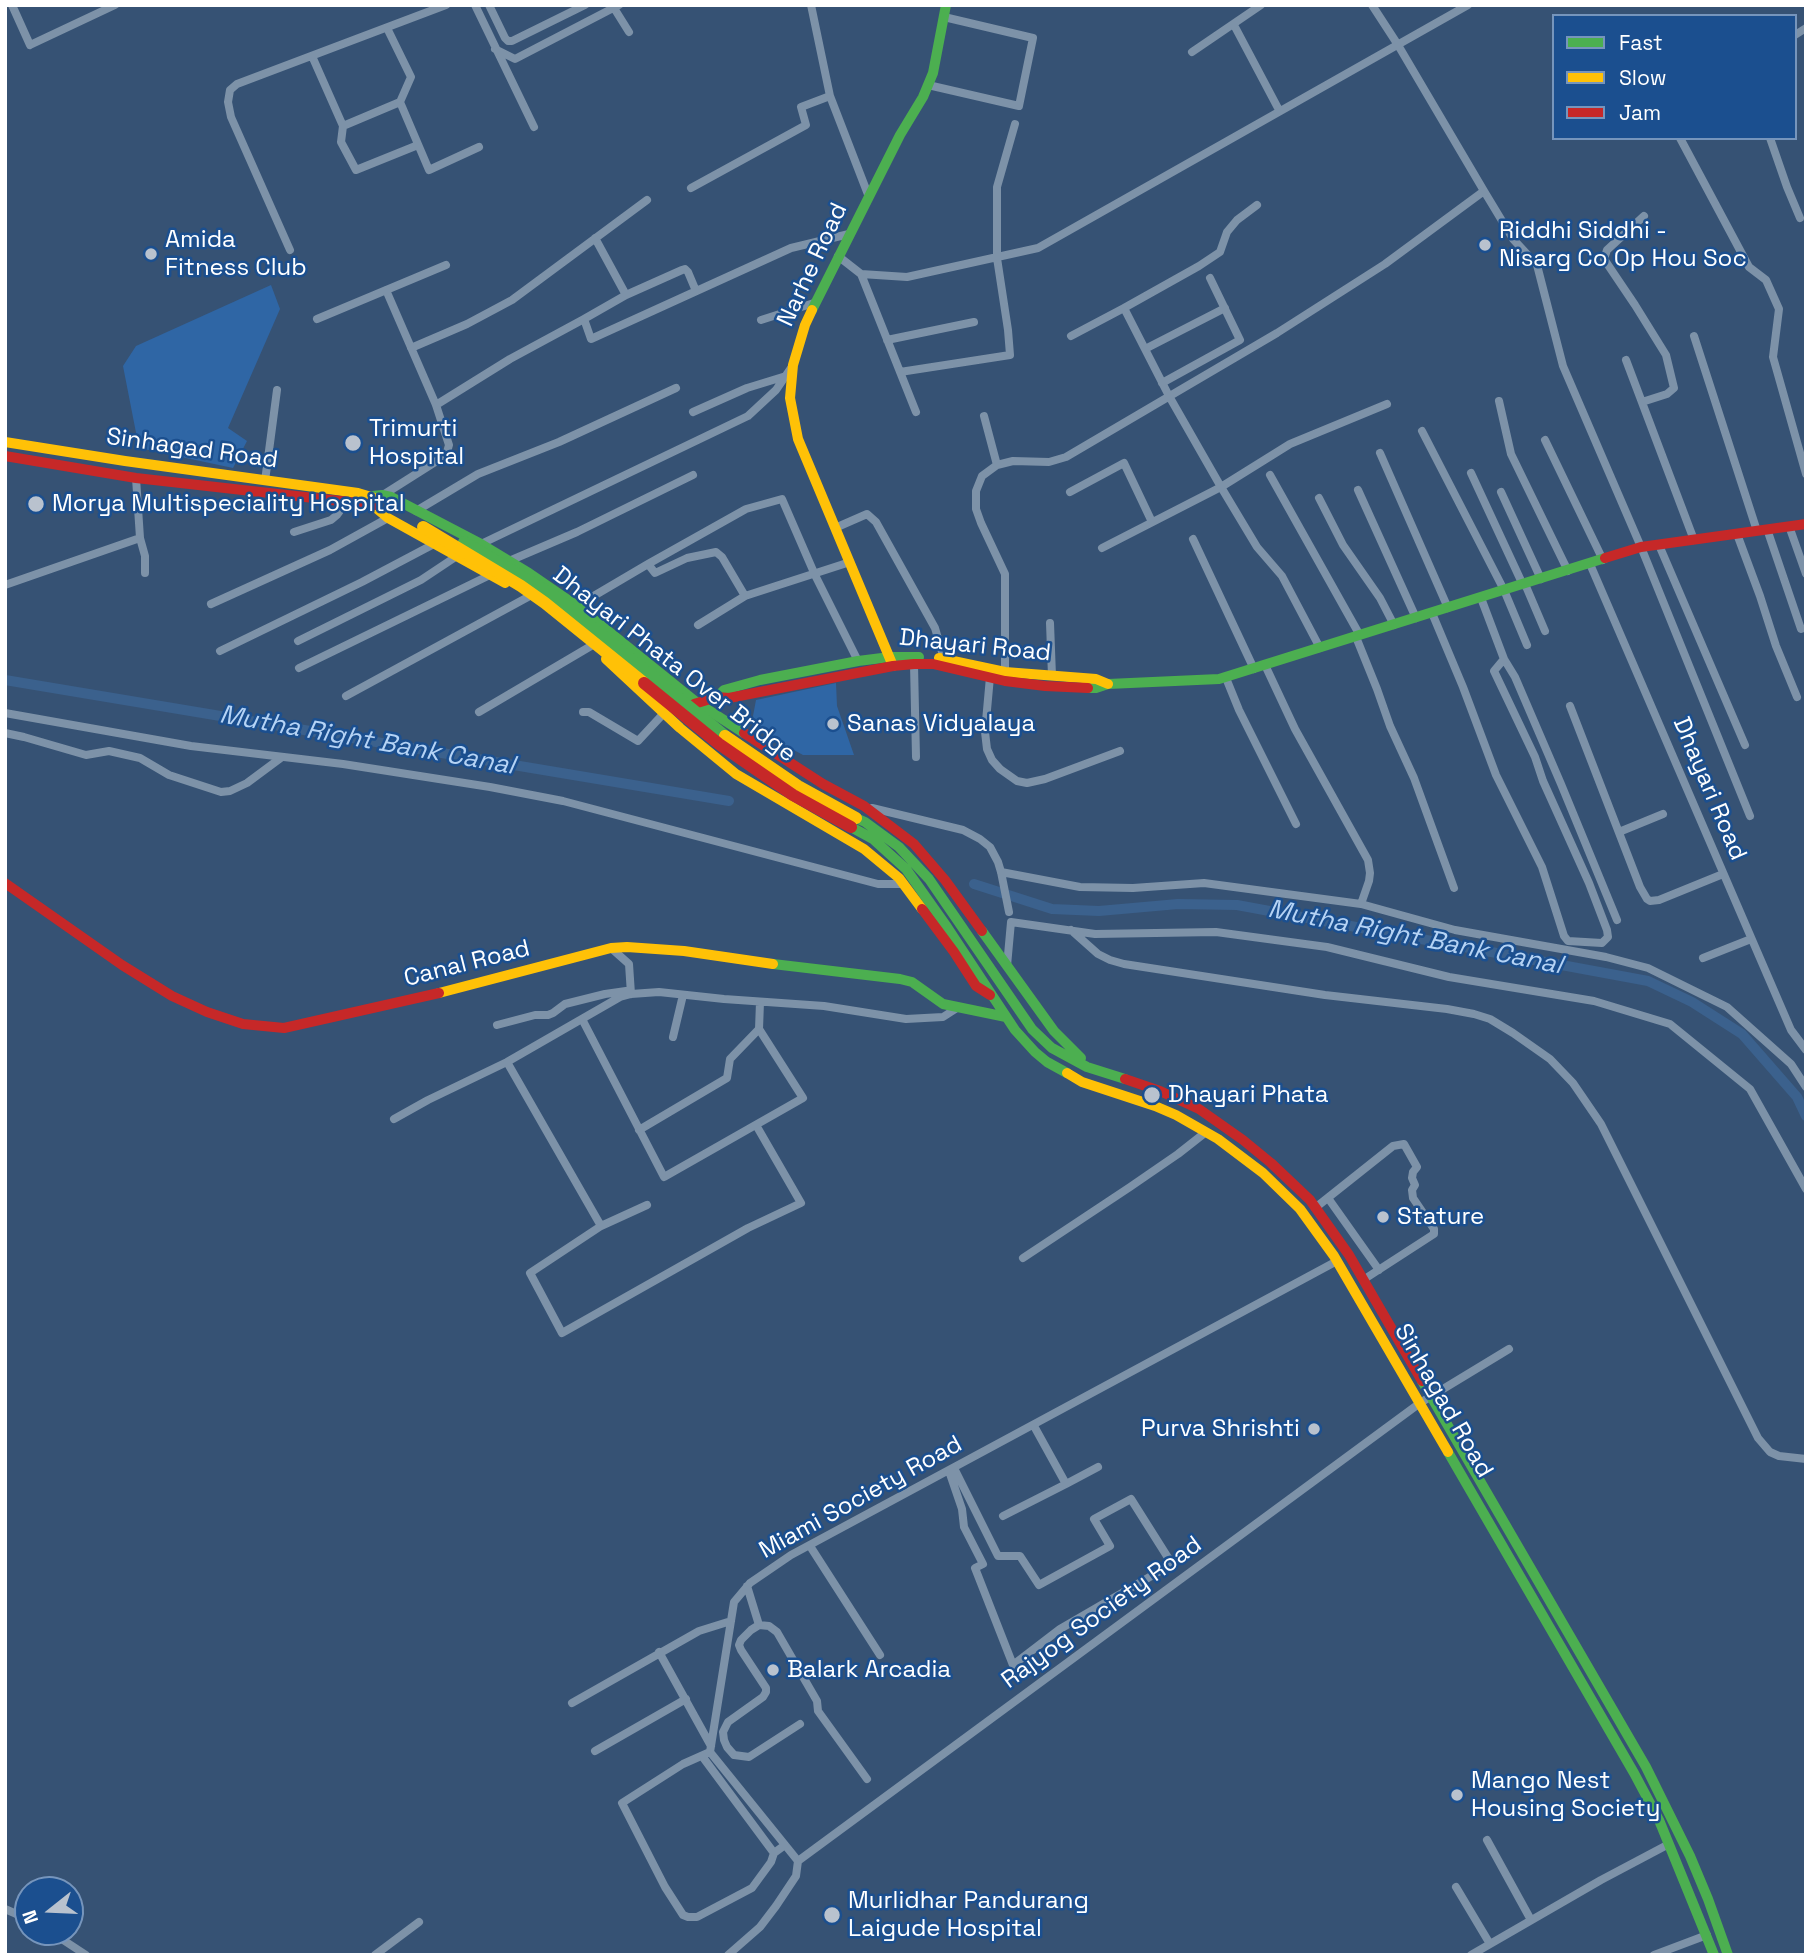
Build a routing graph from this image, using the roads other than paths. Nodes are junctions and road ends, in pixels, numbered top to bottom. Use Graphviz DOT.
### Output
graph roads {
  1 [pos="12,5"];
  2 [pos="115,5"];
  3 [pos="446,5"];
  4 [pos="489,5"];
  5 [pos="585,5"];
  6 [pos="811,5"];
  7 [pos="1261,5"];
  8 [pos="1372,5"];
  9 [pos="1468,5"];
  10 [pos="617,6"];
  11 [pos="477,8"];
  12 [pos="945,11"];
  13 [pos="1234,25"];
  14 [pos="387,28"];
  15 [pos="629,32"];
  16 [pos="1398,45"];
  17 [pos="495,48"];
  18 [pos="1192,51"];
  19 [pos="312,56"];
  20 [pos="928,85"];
  21 [pos="830,96"];
  22 [pos="400,102"];
  23 [pos="1279,110"];
  24 [pos="1015,124"];
  25 [pos="342,126"];
  26 [pos="534,127"];
  27 [pos="1681,140"];
  28 [pos="1771,140"];
  29 [pos="418,145"];
  30 [pos="479,147"];
  31 [pos="691,188"];
  32 [pos="1484,191"];
  33 [pos="869,197"];
  34 [pos="647,200"];
  35 [pos="1257,205"];
  36 [pos="1644,215"];
  37 [pos="1800,218"];
  38 [pos="849,234"];
  39 [pos="595,238"];
  40 [pos="290,250"];
  41 [pos="838,256"];
  42 [pos="997,258"];
  43 [pos="446,265"];
  44 [pos="861,274"];
  45 [pos="1210,278"];
  46 [pos="386,290"];
  47 [pos="696,291"];
  48 [pos="626,295"];
  49 [pos="814,303"];
  50 [pos="1124,308"];
  51 [pos="1225,308"];
  52 [pos="317,319"];
  53 [pos="584,319"];
  54 [pos="761,320"];
  55 [pos="974,322"];
  56 [pos="1071,336"];
  57 [pos="1694,336"];
  58 [pos="887,340"];
  59 [pos="411,348"];
  60 [pos="1145,349"];
  61 [pos="1626,360"];
  62 [pos="789,370"];
  63 [pos="900,372"];
  64 [pos="1162,383"];
  65 [pos="676,388"];
  66 [pos="277,390"];
  67 [pos="1169,396"];
  68 [pos="1499,401"];
  69 [pos="1642,402"];
  70 [pos="1387,404"];
  71 [pos="436,405"];
  72 [pos="692,412"];
  73 [pos="916,412"];
  74 [pos="985,416"];
  75 [pos="1422,431"];
  76 [pos="1545,440"];
  77 [pos="5,442"];
  78 [pos="1380,453"];
  79 [pos="5,456"];
  80 [pos="997,465"];
  81 [pos="1471,473"];
  82 [pos="1806,474"];
  83 [pos="693,475"];
  84 [pos="1270,475"];
  85 [pos="136,478"];
  86 [pos="265,481"];
  87 [pos="1221,487"];
  88 [pos="1358,490"];
  89 [pos="1070,492"];
  90 [pos="1501,492"];
  91 [pos="375,498"];
  92 [pos="1319,498"];
  93 [pos="347,501"];
  94 [pos="416,511"];
  95 [pos="388,518"];
  96 [pos="1152,522"];
  97 [pos="1806,524"];
  98 [pos="1789,526"];
  99 [pos="835,528"];
  100 [pos="1762,530"];
  101 [pos="294,533"];
  102 [pos="1737,534"];
  103 [pos="140,538"];
  104 [pos="1194,539"];
  105 [pos="1694,540"];
  106 [pos="434,544"];
  107 [pos="481,544"];
  108 [pos="1659,545"];
  109 [pos="1641,547"];
  110 [pos="1102,548"];
  111 [pos="457,556"];
  112 [pos="509,561"];
  113 [pos="850,562"];
  114 [pos="1597,562"];
  115 [pos="648,564"];
  116 [pos="1568,570"];
  117 [pos="145,573"];
  118 [pos="1806,574"];
  119 [pos="490,575"];
  120 [pos="815,575"];
  121 [pos="1541,579"];
  122 [pos="1524,584"];
  123 [pos="5,585"];
  124 [pos="1504,590"];
  125 [pos="745,596"];
  126 [pos="528,597"];
  127 [pos="1481,598"];
  128 [pos="211,604"];
  129 [pos="577,606"];
  130 [pos="1448,608"];
  131 [pos="1432,613"];
  132 [pos="1416,618"];
  133 [pos="563,622"];
  134 [pos="1050,623"];
  135 [pos="698,625"];
  136 [pos="1394,625"];
  137 [pos="1801,629"];
  138 [pos="1545,631"];
  139 [pos="1356,637"];
  140 [pos="298,641"];
  141 [pos="1527,645"];
  142 [pos="591,646"];
  143 [pos="1320,648"];
  144 [pos="220,651"];
  145 [pos="944,659"];
  146 [pos="1504,659"];
  147 [pos="891,661"];
  148 [pos="858,662"];
  149 [pos="914,664"];
  150 [pos="1260,667"];
  151 [pos="299,668"];
  152 [pos="1052,676"];
  153 [pos="990,677"];
  154 [pos="1005,677"];
  155 [pos="1226,678"];
  156 [pos="1108,684"];
  157 [pos="346,696"];
  158 [pos="717,697"];
  159 [pos="1797,697"];
  160 [pos="696,702"];
  161 [pos="1570,706"];
  162 [pos="479,712"];
  163 [pos="583,712"];
  164 [pos="5,713"];
  165 [pos="668,715"];
  166 [pos="5,733"];
  167 [pos="1745,745"];
  168 [pos="1120,751"];
  169 [pos="282,757"];
  170 [pos="916,757"];
  171 [pos="864,806"];
  172 [pos="1663,814"];
  173 [pos="1750,816"];
  174 [pos="853,823"];
  175 [pos="1296,824"];
  176 [pos="1619,832"];
  177 [pos="1001,872"];
  178 [pos="1723,874"];
  179 [pos="5,883"];
  180 [pos="904,884"];
  181 [pos="1454,888"];
  182 [pos="1361,904"];
  183 [pos="1009,912"];
  184 [pos="1617,920"];
  185 [pos="1071,930"];
  186 [pos="1751,939"];
  187 [pos="611,948"];
  188 [pos="1703,958"];
  189 [pos="1007,966"];
  190 [pos="631,994"];
  191 [pos="683,995"];
  192 [pos="995,998"];
  193 [pos="761,1002"];
  194 [pos="963,1009"];
  195 [pos="1006,1017"];
  196 [pos="582,1019"];
  197 [pos="497,1025"];
  198 [pos="760,1029"];
  199 [pos="673,1037"];
  200 [pos="1806,1050"];
  201 [pos="507,1062"];
  202 [pos="1098,1071"];
  203 [pos="1806,1087"];
  204 [pos="394,1119"];
  205 [pos="756,1125"];
  206 [pos="639,1130"];
  207 [pos="1206,1132"];
  208 [pos="1806,1189"];
  209 [pos="1328,1198"];
  210 [pos="647,1205"];
  211 [pos="1315,1208"];
  212 [pos="601,1226"];
  213 [pos="1023,1258"];
  214 [pos="1337,1261"];
  215 [pos="1379,1270"];
  216 [pos="1363,1280"];
  217 [pos="1509,1349"];
  218 [pos="1425,1399"];
  219 [pos="1034,1426"];
  220 [pos="1806,1459"];
  221 [pos="1098,1467"];
  222 [pos="952,1470"];
  223 [pos="1066,1484"];
  224 [pos="978,1516"];
  225 [pos="1003,1516"];
  226 [pos="964,1524"];
  227 [pos="810,1546"];
  228 [pos="747,1586"];
  229 [pos="731,1621"];
  230 [pos="759,1625"];
  231 [pos="659,1652"];
  232 [pos="880,1655"];
  233 [pos="686,1699"];
  234 [pos="572,1703"];
  235 [pos="800,1724"];
  236 [pos="595,1751"];
  237 [pos="708,1751"];
  238 [pos="1640,1770"];
  239 [pos="867,1779"];
  240 [pos="744,1794"];
  241 [pos="736,1801"];
  242 [pos="1487,1840"];
  243 [pos="1669,1844"];
  244 [pos="785,1845"];
  245 [pos="775,1853"];
  246 [pos="798,1861"];
  247 [pos="1456,1887"];
  248 [pos="1531,1920"];
  249 [pos="419,1922"];
  250 [pos="1707,1935"];
  251 [pos="1490,1944"];
  252 [pos="375,1955"];
  253 [pos="728,1955"];
  254 [pos="1471,1955"];
  255 [pos="1654,1955"];
  256 [pos="1714,1955"];
  257 [pos="1728,1955"];
  1 -- 2 [label="street"];
  3 -- 14 [label="street"];
  4 -- 5 [label="street"];
  4 -- 11 [label="street"];
  6 -- 21 [label="street"];
  7 -- 13 [label="street"];
  8 -- 16 [label="street"];
  9 -- 16 [label="street"];
  10 -- 15 [label="street"];
  10 -- 17 [label="street"];
  11 -- 17 [label="street"];
  12 -- 20 [label="main road, Narhe Road"];
  12 -- 20 [label="street"];
  13 -- 18 [label="street"];
  13 -- 23 [label="street"];
  14 -- 19 [label="street"];
  14 -- 22 [label="street"];
  16 -- 23 [label="street"];
  16 -- 32 [label="street"];
  17 -- 26 [label="street"];
  19 -- 25 [label="street"];
  19 -- 40 [label="street"];
  20 -- 33 [label="main road, Narhe Road"];
  21 -- 31 [label="street"];
  21 -- 33 [label="street"];
  22 -- 25 [label="street"];
  22 -- 29 [label="street"];
  23 -- 42 [label="street"];
  24 -- 42 [label="street"];
  25 -- 29 [label="street"];
  27 -- 82 [label="street"];
  28 -- 37 [label="street"];
  29 -- 30 [label="street"];
  32 -- 67 [label="street"];
  32 -- 109 [label="street"];
  33 -- 38 [label="main road, Narhe Road"];
  34 -- 39 [label="street"];
  35 -- 50 [label="street"];
  36 -- 69 [label="street"];
  38 -- 41 [label="main road, Narhe Road"];
  38 -- 47 [label="street"];
  39 -- 48 [label="street"];
  39 -- 59 [label="street"];
  41 -- 44 [label="street"];
  41 -- 49 [label="main road, Narhe Road"];
  42 -- 44 [label="street"];
  42 -- 63 [label="street"];
  43 -- 46 [label="street"];
  44 -- 58 [label="street"];
  45 -- 51 [label="street"];
  46 -- 52 [label="street"];
  46 -- 59 [label="street"];
  47 -- 48 [label="street"];
  47 -- 53 [label="street"];
  48 -- 53 [label="street"];
  49 -- 54 [label="street"];
  49 -- 62 [label="main road, Narhe Road"];
  50 -- 56 [label="street"];
  50 -- 60 [label="street"];
  51 -- 60 [label="street"];
  51 -- 64 [label="street"];
  53 -- 71 [label="street"];
  55 -- 58 [label="street"];
  57 -- 100 [label="street"];
  58 -- 63 [label="street"];
  59 -- 71 [label="street"];
  60 -- 64 [label="street"];
  61 -- 69 [label="street"];
  62 -- 72 [label="street"];
  62 -- 99 [label="main road, Narhe Road"];
  62 -- 107 [label="street"];
  63 -- 73 [label="street"];
  64 -- 67 [label="street"];
  65 -- 94 [label="street"];
  66 -- 86 [label="street"];
  67 -- 80 [label="street"];
  67 -- 87 [label="street"];
  68 -- 116 [label="street"];
  69 -- 105 [label="street"];
  70 -- 87 [label="street"];
  71 -- 91 [label="street"];
  74 -- 80 [label="street"];
  75 -- 124 [label="street"];
  76 -- 114 [label="street"];
  77 -- 86 [label="main road, Sinhagad Road"];
  78 -- 130 [label="street"];
  79 -- 85 [label="main road, Sinhagad Road"];
  80 -- 154 [label="street"];
  81 -- 122 [label="street"];
  83 -- 112 [label="street"];
  84 -- 139 [label="street"];
  85 -- 93 [label="main road, Sinhagad Road"];
  85 -- 103 [label="street"];
  86 -- 91 [label="main road, Sinhagad Road"];
  87 -- 96 [label="street"];
  87 -- 143 [label="street"];
  88 -- 132 [label="street"];
  89 -- 96 [label="street"];
  90 -- 121 [label="street"];
  91 -- 93 [label="main road, Sinhagad Road"];
  91 -- 94 [label="main road"];
  91 -- 95 [label="main road"];
  91 -- 174 [label="main road, Dhayari Phata Over Bridge, bridge"];
  92 -- 136 [label="street"];
  93 -- 101 [label="street"];
  94 -- 107 [label="main road"];
  95 -- 106 [label="main road"];
  95 -- 128 [label="street"];
  96 -- 110 [label="street"];
  97 -- 98 [label="main road, Dhayari Road"];
  98 -- 100 [label="main road, Dhayari Road"];
  98 -- 118 [label="street"];
  99 -- 113 [label="main road, Narhe Road"];
  99 -- 145 [label="street"];
  100 -- 102 [label="main road, Dhayari Road"];
  100 -- 137 [label="street"];
  102 -- 105 [label="main road, Dhayari Road"];
  102 -- 159 [label="street"];
  103 -- 117 [label="street"];
  103 -- 123 [label="street"];
  104 -- 150 [label="street"];
  105 -- 108 [label="main road, Dhayari Road"];
  106 -- 111 [label="main road"];
  106 -- 144 [label="street"];
  107 -- 112 [label="main road"];
  108 -- 109 [label="main road, Dhayari Road"];
  108 -- 167 [label="street"];
  109 -- 114 [label="main road, Dhayari Road"];
  109 -- 173 [label="street"];
  111 -- 119 [label="main road"];
  111 -- 140 [label="street"];
  112 -- 129 [label="main road"];
  113 -- 120 [label="street"];
  113 -- 147 [label="main road, Narhe Road"];
  114 -- 116 [label="main road, Dhayari Road"];
  114 -- 178 [label="street, Dhayari Road"];
  115 -- 120 [label="street"];
  115 -- 125 [label="street"];
  115 -- 129 [label="street"];
  116 -- 121 [label="main road, Dhayari Road"];
  119 -- 126 [label="main road"];
  119 -- 151 [label="street"];
  120 -- 125 [label="street"];
  120 -- 148 [label="street"];
  121 -- 122 [label="main road, Dhayari Road"];
  122 -- 124 [label="main road, Dhayari Road"];
  122 -- 138 [label="street"];
  124 -- 127 [label="main road, Dhayari Road"];
  124 -- 141 [label="street"];
  125 -- 135 [label="street"];
  126 -- 133 [label="main road"];
  126 -- 157 [label="street"];
  127 -- 130 [label="main road, Dhayari Road"];
  127 -- 146 [label="street"];
  129 -- 133 [label="street"];
  129 -- 160 [label="main road"];
  130 -- 131 [label="main road, Dhayari Road"];
  131 -- 132 [label="main road, Dhayari Road"];
  131 -- 146 [label="street"];
  132 -- 136 [label="main road, Dhayari Road"];
  133 -- 142 [label="main road"];
  134 -- 152 [label="street"];
  136 -- 139 [label="main road, Dhayari Road"];
  139 -- 143 [label="main road, Dhayari Road"];
  139 -- 181 [label="street"];
  142 -- 162 [label="street"];
  142 -- 165 [label="main road"];
  143 -- 150 [label="main road, Dhayari Road"];
  145 -- 147 [label="main road, Dhayari Road"];
  145 -- 154 [label="main road, Dhayari Road"];
  146 -- 184 [label="street"];
  147 -- 148 [label="main road, Dhayari Road"];
  147 -- 149 [label="main road, Dhayari Road"];
  147 -- 158 [label="main road, Dhayari Road"];
  148 -- 158 [label="main road, Dhayari Road"];
  149 -- 153 [label="main road, Dhayari Road"];
  149 -- 170 [label="street"];
  150 -- 155 [label="main road, Dhayari Road"];
  150 -- 182 [label="street"];
  152 -- 154 [label="main road, Dhayari Road"];
  152 -- 156 [label="main road, Dhayari Road"];
  153 -- 154 [label="main road, Dhayari Road"];
  153 -- 168 [label="street"];
  154 -- 156 [label="main road, Dhayari Road"];
  155 -- 156 [label="main road, Dhayari Road"];
  155 -- 175 [label="street"];
  158 -- 160 [label="main road, Dhayari Road"];
  160 -- 165 [label="main road, Dhayari Road"];
  160 -- 171 [label="main road"];
  161 -- 176 [label="street"];
  163 -- 165 [label="street"];
  164 -- 169 [label="street"];
  165 -- 180 [label="main road"];
  166 -- 169 [label="street"];
  169 -- 180 [label="street"];
  171 -- 177 [label="street"];
  171 -- 189 [label="main road"];
  172 -- 176 [label="street"];
  174 -- 192 [label="main road, Dhayari Phata Over Bridge"];
  174 -- 202 [label="main road, Dhayari Phata Over Bridge"];
  176 -- 178 [label="street"];
  177 -- 182 [label="street"];
  177 -- 183 [label="street"];
  178 -- 186 [label="street, Dhayari Road"];
  179 -- 187 [label="main road, Canal Road"];
  180 -- 192 [label="main road"];
  182 -- 203 [label="street"];
  185 -- 189 [label="street"];
  185 -- 208 [label="street"];
  185 -- 220 [label="street"];
  186 -- 188 [label="street"];
  186 -- 200 [label="street, Dhayari Road"];
  187 -- 190 [label="street"];
  187 -- 194 [label="main road, Canal Road"];
  189 -- 202 [label="main road"];
  190 -- 191 [label="street"];
  190 -- 196 [label="street"];
  190 -- 197 [label="street"];
  191 -- 193 [label="street"];
  191 -- 199 [label="street"];
  192 -- 195 [label="main road, Sinhagad Road"];
  193 -- 194 [label="street"];
  193 -- 198 [label="street"];
  194 -- 195 [label="main road, Canal Road"];
  195 -- 207 [label="main road, Sinhagad Road"];
  196 -- 201 [label="street"];
  196 -- 206 [label="street"];
  198 -- 205 [label="street"];
  198 -- 206 [label="street"];
  201 -- 204 [label="street"];
  201 -- 212 [label="street"];
  202 -- 211 [label="main road, Sinhagad Road"];
  205 -- 206 [label="street"];
  205 -- 212 [label="street"];
  207 -- 213 [label="street"];
  207 -- 214 [label="main road, Sinhagad Road"];
  209 -- 211 [label="street"];
  209 -- 215 [label="street"];
  209 -- 215 [label="street"];
  210 -- 212 [label="street"];
  211 -- 216 [label="main road, Sinhagad Road"];
  214 -- 218 [label="main road, Sinhagad Road"];
  214 -- 219 [label="street, Miami Society Road"];
  215 -- 216 [label="street"];
  216 -- 218 [label="main road, Sinhagad Road"];
  217 -- 218 [label="street, Rajyog Society Road"];
  218 -- 238 [label="main road, Sinhagad Road"];
  218 -- 246 [label="street, Rajyog Society Road"];
  219 -- 222 [label="street, Miami Society Road"];
  219 -- 223 [label="street"];
  221 -- 223 [label="street"];
  222 -- 224 [label="street"];
  222 -- 226 [label="street"];
  222 -- 227 [label="street, Miami Society Road"];
  223 -- 225 [label="street"];
  224 -- 226 [label="street"];
  224 -- 226 [label="street"];
  227 -- 228 [label="street, Miami Society Road"];
  227 -- 232 [label="street"];
  228 -- 229 [label="street, Miami Society Road"];
  228 -- 230 [label="street"];
  229 -- 231 [label="street"];
  229 -- 237 [label="street, Miami Society Road"];
  230 -- 235 [label="street"];
  230 -- 239 [label="street"];
  231 -- 233 [label="street"];
  231 -- 234 [label="street"];
  233 -- 236 [label="street"];
  233 -- 237 [label="street"];
  237 -- 240 [label="street"];
  237 -- 241 [label="street"];
  237 -- 245 [label="street"];
  238 -- 243 [label="main road, Sinhagad Road"];
  238 -- 257 [label="main road, Sinhagad Road"];
  240 -- 241 [label="street"];
  240 -- 244 [label="street"];
  241 -- 245 [label="street"];
  242 -- 248 [label="street"];
  243 -- 248 [label="street"];
  243 -- 250 [label="main road, Sinhagad Road"];
  244 -- 245 [label="street"];
  244 -- 246 [label="street"];
  246 -- 253 [label="street"];
  247 -- 251 [label="street"];
  248 -- 251 [label="street"];
  249 -- 252 [label="street"];
  250 -- 255 [label="street"];
  250 -- 256 [label="main road, Sinhagad Road"];
  251 -- 254 [label="street"];
}
